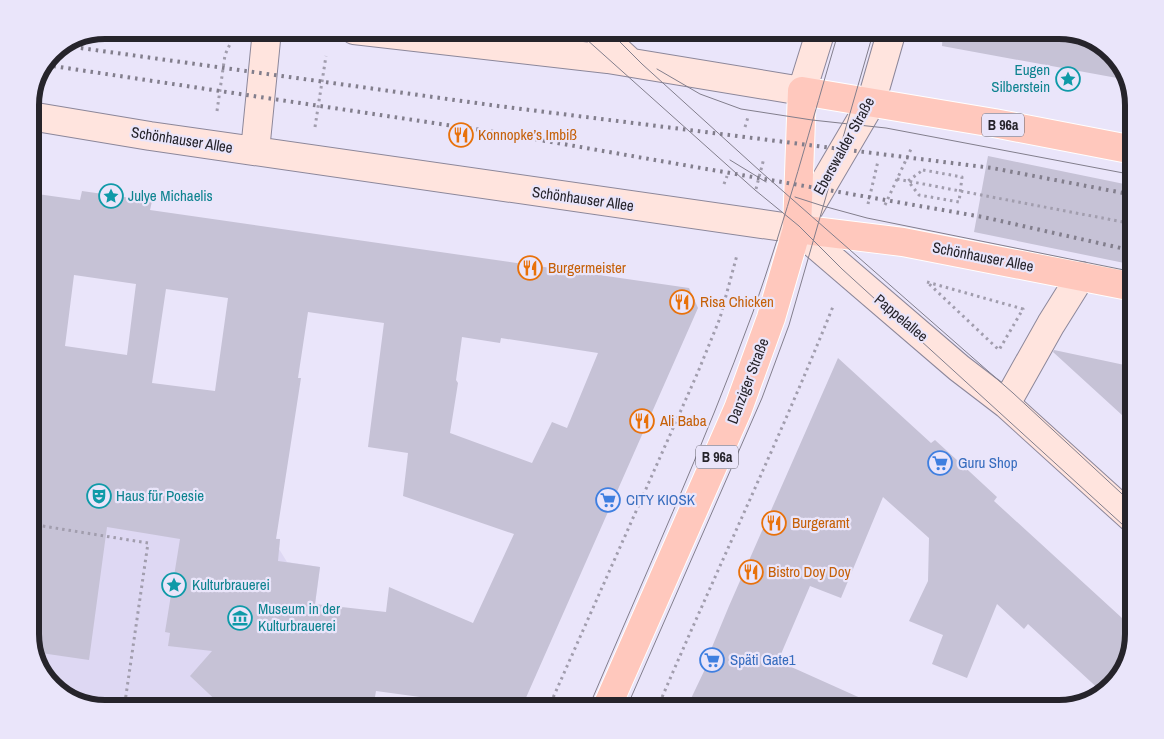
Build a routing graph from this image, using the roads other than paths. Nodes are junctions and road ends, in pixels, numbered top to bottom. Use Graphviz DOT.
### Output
graph roads {
  1 [pos="266,39"];
  2 [pos="432,39"];
  3 [pos="604,39"];
  4 [pos="818,39"];
  5 [pos="891,39"];
  6 [pos="630,62"];
  7 [pos="802,91"];
  8 [pos="881,104"];
  9 [pos="39,118"];
  10 [pos="1125,148"];
  11 [pos="255,151"];
  12 [pos="797,229"];
  13 [pos="1081,276"];
  14 [pos="1125,285"];
  15 [pos="1006,404"];
  16 [pos="1125,512"];
  17 [pos="610,700"];
  1 -- 11 [label="main road"];
  2 -- 6 [label="main road"];
  3 -- 6 [label="main road"];
  4 -- 7 [label="main road"];
  5 -- 8 [label="main road, Eberswalder Straße"];
  6 -- 7 [label="main road"];
  7 -- 8 [label="main road, B 96a"];
  7 -- 12 [label="main road, Danziger Straße / B 96a"];
  8 -- 10 [label="main road, B 96a"];
  8 -- 12 [label="main road, Eberswalder Straße"];
  9 -- 11 [label="main road, Schönhauser Allee"];
  11 -- 12 [label="main road, Schönhauser Allee"];
  12 -- 13 [label="main road, Schönhauser Allee"];
  12 -- 15 [label="main road, Pappelallee"];
  12 -- 17 [label="main road, Danziger Straße / B 96a"];
  13 -- 14 [label="main road, Schönhauser Allee"];
  13 -- 15 [label="main road"];
  15 -- 16 [label="main road, Pappelallee"];
}
